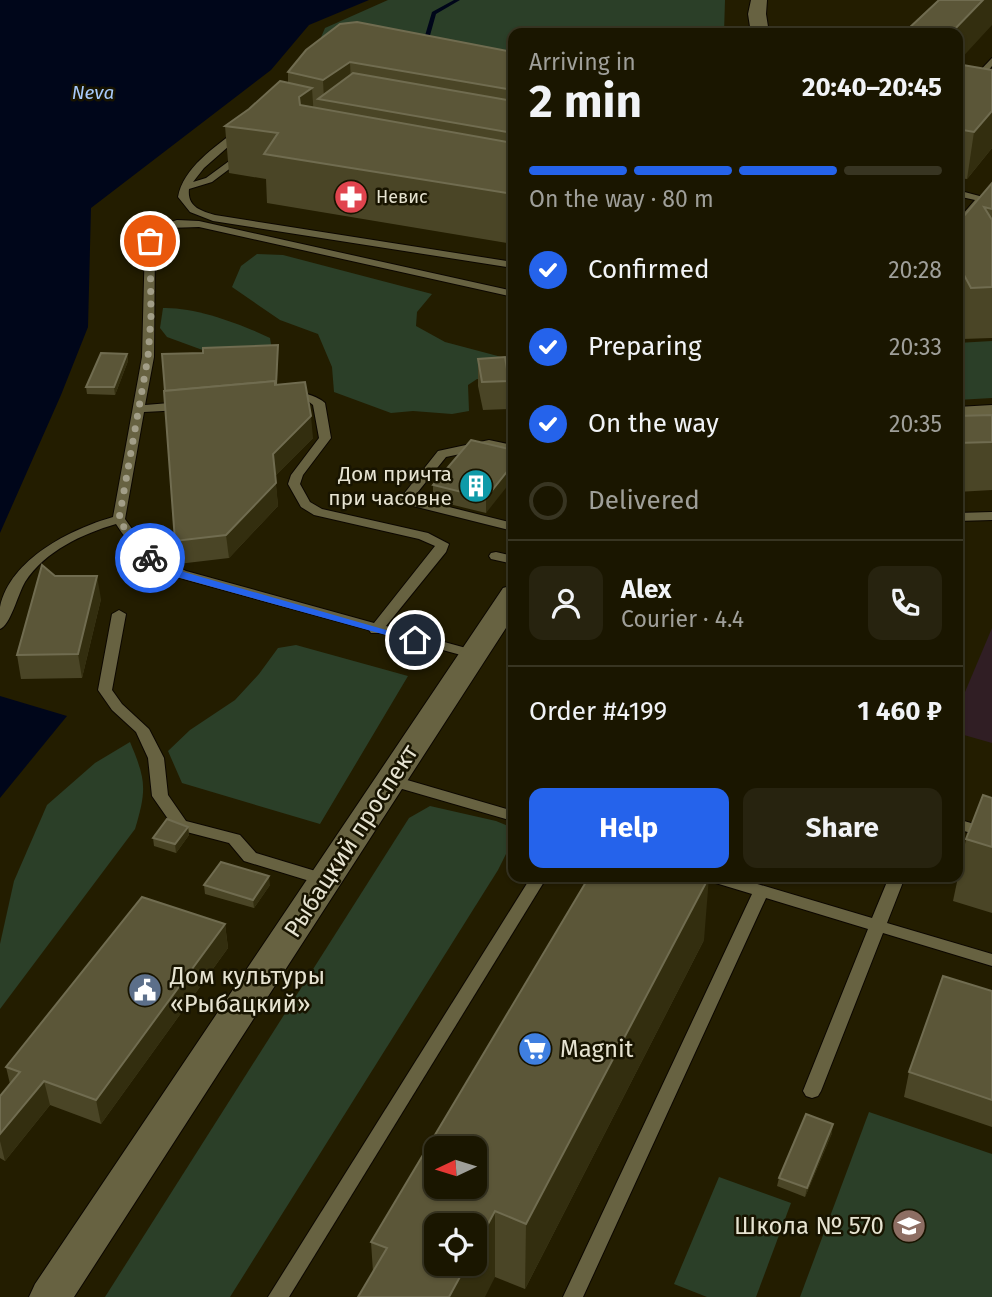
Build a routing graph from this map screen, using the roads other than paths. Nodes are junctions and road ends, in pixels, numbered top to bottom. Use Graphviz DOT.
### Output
graph roads {
  1 [pos="742,0"];
  2 [pos="759,0"];
  3 [pos="744,28"];
  4 [pos="759,28"];
  5 [pos="992,61"];
  6 [pos="967,90"];
  7 [pos="253,121"];
  8 [pos="251,148"];
  9 [pos="184,188"];
  10 [pos="963,193"];
  11 [pos="963,221"];
  12 [pos="508,264"];
  13 [pos="508,293"];
  14 [pos="275,397"];
  15 [pos="200,405"];
  16 [pos="138,409"];
  17 [pos="992,414"];
  18 [pos="963,415"];
  19 [pos="508,449"];
  20 [pos="992,516"];
  21 [pos="963,517"];
  22 [pos="119,519"];
  23 [pos="508,526"];
  24 [pos="496,556"];
  25 [pos="508,559"];
  26 [pos="508,601"];
  27 [pos="119,614"];
  28 [pos="0,625"];
  29 [pos="376,630"];
  30 [pos="472,654"];
  31 [pos="390,780"];
  32 [pos="508,815"];
  33 [pos="963,826"];
  34 [pos="992,834"];
  35 [pos="326,880"];
  36 [pos="536,882"];
  37 [pos="895,882"];
  38 [pos="751,884"];
  39 [pos="876,925"];
  40 [pos="992,960"];
  41 [pos="812,1091"];
  42 [pos="50,1297"];
  43 [pos="278,1297"];
  44 [pos="573,1297"];
  1 -- 3 [label="street"];
  2 -- 4 [label="street"];
  5 -- 6 [label="lane"];
  7 -- 9 [label="lane"];
  8 -- 9 [label="lane"];
  9 -- 12 [label="lane"];
  10 -- 11 [label="lane"];
  13 -- 16 [label="lane"];
  14 -- 29 [label="lane"];
  15 -- 16 [label="lane"];
  16 -- 22 [label="lane"];
  17 -- 18 [label="street"];
  19 -- 23 [label="lane"];
  20 -- 21 [label="lane"];
  22 -- 28 [label="lane"];
  22 -- 29 [label="lane"];
  24 -- 25 [label="lane"];
  26 -- 30 [label="street, Рыбацкий проспект"];
  27 -- 35 [label="lane"];
  29 -- 30 [label="lane"];
  30 -- 31 [label="street, Рыбацкий проспект"];
  31 -- 32 [label="lane"];
  31 -- 35 [label="street, Рыбацкий проспект"];
  33 -- 34 [label="lane"];
  35 -- 42 [label="street, Рыбацкий проспект"];
  36 -- 43 [label="lane"];
  37 -- 39 [label="lane"];
  38 -- 39 [label="lane"];
  38 -- 44 [label="lane"];
  39 -- 40 [label="lane"];
  39 -- 41 [label="lane"];
}
